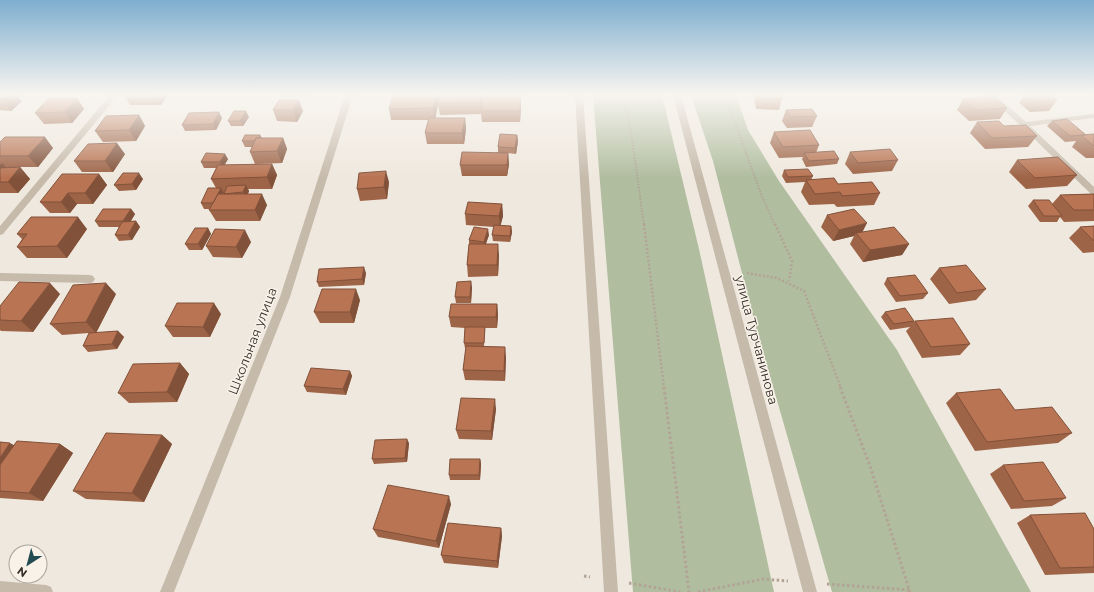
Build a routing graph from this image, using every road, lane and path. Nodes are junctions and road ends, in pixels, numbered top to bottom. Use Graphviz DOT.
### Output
graph roads {
  1 [pos="91,123"];
  2 [pos="339,123"];
  3 [pos="581,123"];
  4 [pos="629,123"];
  5 [pos="684,123"];
  6 [pos="735,123"];
  7 [pos="1036,123"];
  8 [pos="1024,124"];
  9 [pos="1094,192"];
  10 [pos="0,232"];
  11 [pos="747,273"];
  12 [pos="0,277"];
  13 [pos="90,279"];
  14 [pos="789,281"];
  15 [pos="0,588"];
  16 [pos="46,592"];
  17 [pos="167,592"];
  18 [pos="611,592"];
  19 [pos="689,592"];
  20 [pos="810,592"];
  21 [pos="910,592"];
  1 -- 10 [label="street"];
  2 -- 17 [label="street, Школьная улица"];
  3 -- 18 [label="street"];
  4 -- 19 [label="path"];
  5 -- 20 [label="street, улица Турчанинова"];
  6 -- 14 [label="path"];
  7 -- 8 [label="street"];
  8 -- 9 [label="street"];
  11 -- 14 [label="path"];
  12 -- 13 [label="street"];
  14 -- 21 [label="path"];
  15 -- 16 [label="street"];
}
